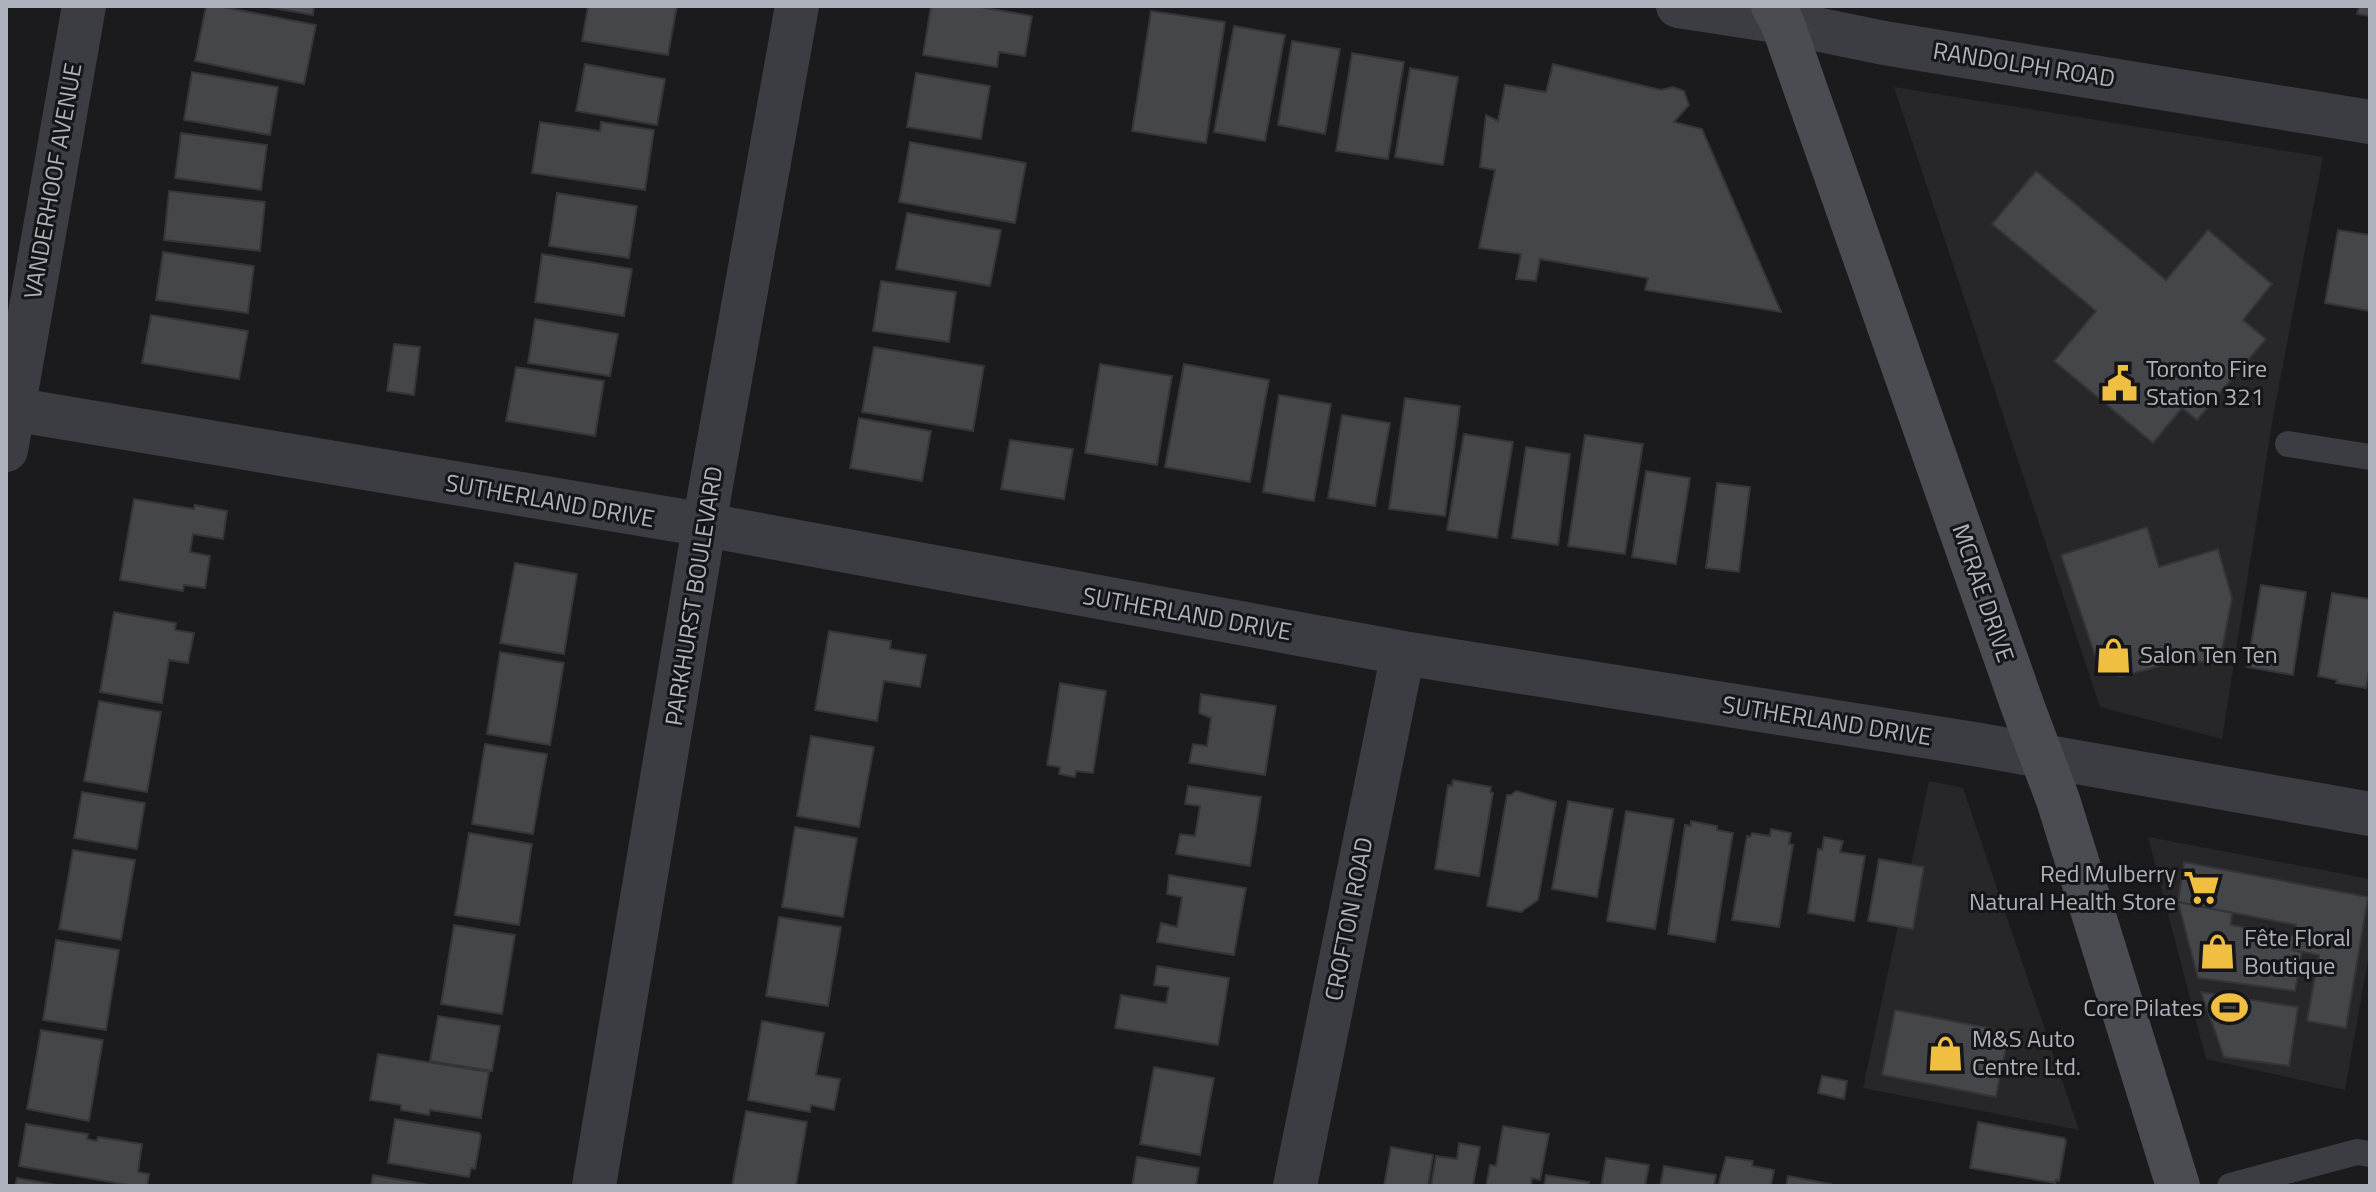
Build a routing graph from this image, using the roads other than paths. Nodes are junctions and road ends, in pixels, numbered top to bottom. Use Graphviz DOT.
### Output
graph roads {
  1 [pos="84,6"];
  2 [pos="797,6"];
  3 [pos="1678,6"];
  4 [pos="1777,14"];
  5 [pos="2370,122"];
  6 [pos="8,422"];
  7 [pos="2288,444"];
  8 [pos="2370,457"];
  9 [pos="706,525"];
  10 [pos="1403,653"];
  11 [pos="2042,757"];
  12 [pos="2370,814"];
  13 [pos="2370,1154"];
  14 [pos="594,1186"];
  15 [pos="1295,1186"];
  16 [pos="2178,1186"];
  17 [pos="2230,1186"];
  1 -- 6 [label="street, VANDERHOOF AVENUE"];
  2 -- 9 [label="street, PARKHURST BOULEVARD"];
  3 -- 4 [label="street, RANDOLPH ROAD"];
  4 -- 5 [label="street, RANDOLPH ROAD"];
  4 -- 11 [label="street, MCRAE DRIVE"];
  6 -- 9 [label="street, SUTHERLAND DRIVE"];
  7 -- 8 [label="lane"];
  9 -- 10 [label="street, SUTHERLAND DRIVE"];
  9 -- 14 [label="street, PARKHURST BOULEVARD"];
  10 -- 11 [label="street, SUTHERLAND DRIVE"];
  10 -- 15 [label="street, CROFTON ROAD"];
  11 -- 12 [label="street, SUTHERLAND DRIVE"];
  11 -- 16 [label="street, MCRAE DRIVE"];
  13 -- 17 [label="lane"];
}
